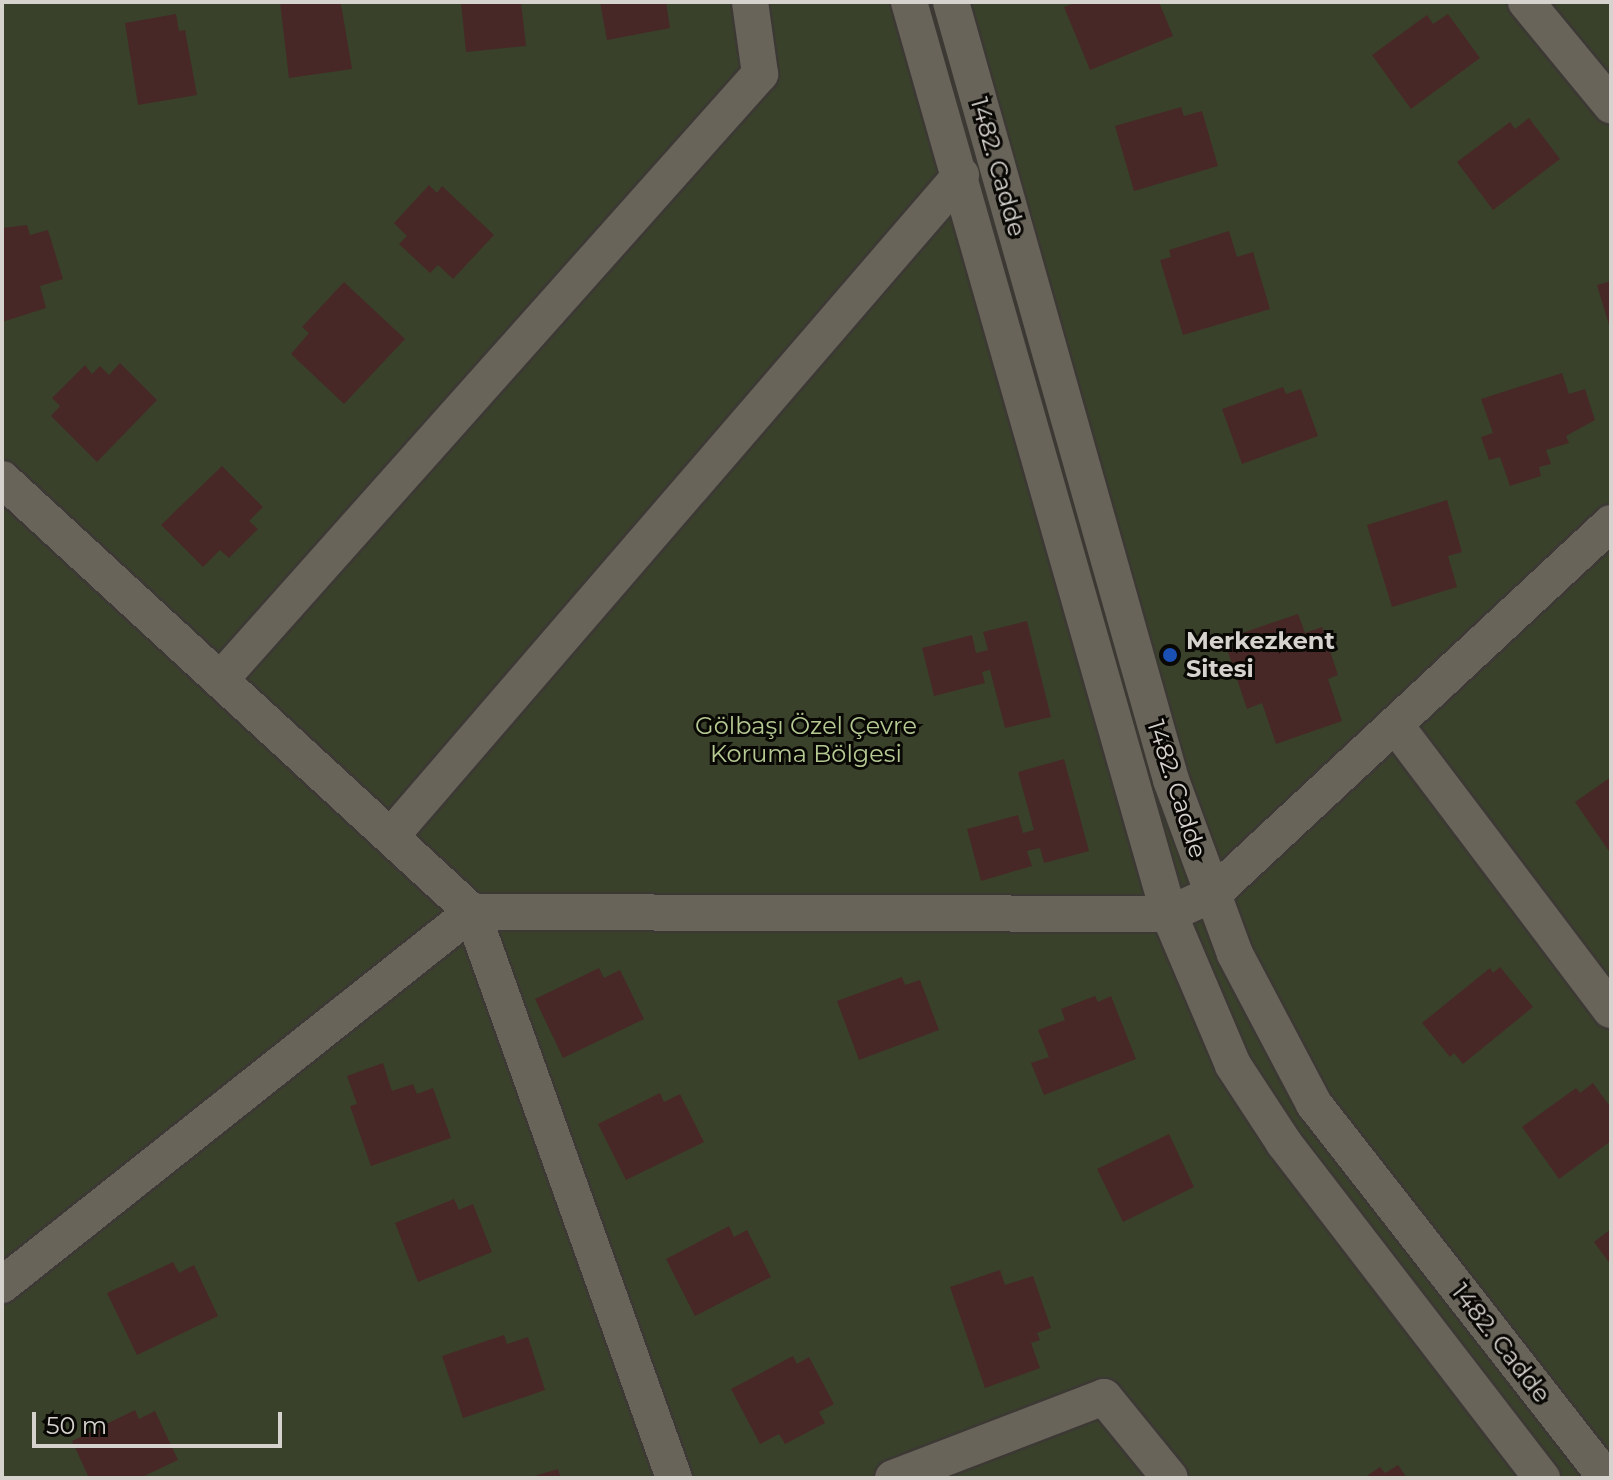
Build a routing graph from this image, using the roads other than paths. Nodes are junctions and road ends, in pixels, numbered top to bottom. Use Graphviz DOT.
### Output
graph roads {
  1 [pos="750,2"];
  2 [pos="909,2"];
  3 [pos="951,2"];
  4 [pos="1526,2"];
  5 [pos="1611,105"];
  6 [pos="961,175"];
  7 [pos="2,479"];
  8 [pos="1611,523"];
  9 [pos="220,680"];
  10 [pos="1396,726"];
  11 [pos="391,836"];
  12 [pos="1213,894"];
  13 [pos="472,912"];
  14 [pos="1169,914"];
  15 [pos="1611,1010"];
  16 [pos="2,1285"];
  17 [pos="674,1478"];
  18 [pos="893,1478"];
  19 [pos="1170,1478"];
  20 [pos="1542,1478"];
  21 [pos="1606,1478"];
  1 -- 9 [label="street"];
  2 -- 6 [label="street, 1482. Cadde"];
  3 -- 12 [label="street, 1482. Cadde"];
  4 -- 5 [label="street"];
  6 -- 11 [label="street"];
  6 -- 14 [label="street, 1482. Cadde"];
  7 -- 9 [label="street"];
  8 -- 10 [label="street"];
  9 -- 11 [label="street"];
  10 -- 12 [label="street"];
  10 -- 15 [label="street"];
  11 -- 13 [label="street"];
  12 -- 14 [label="street"];
  12 -- 21 [label="street, 1482. Cadde"];
  13 -- 14 [label="street"];
  13 -- 16 [label="street"];
  13 -- 17 [label="street"];
  14 -- 20 [label="street, 1482. Cadde"];
  18 -- 19 [label="street"];
}
